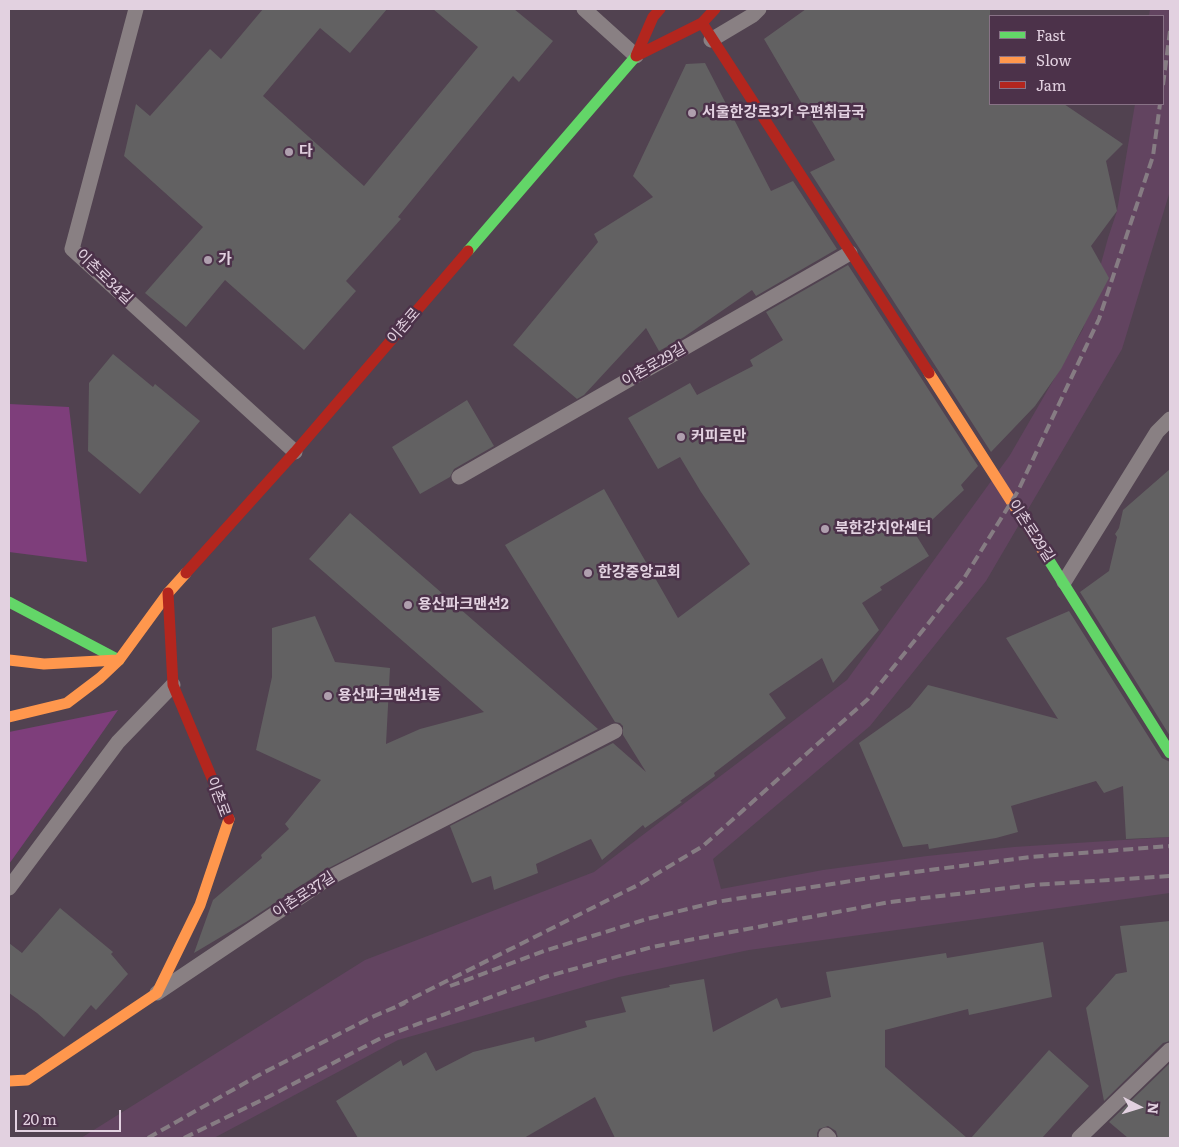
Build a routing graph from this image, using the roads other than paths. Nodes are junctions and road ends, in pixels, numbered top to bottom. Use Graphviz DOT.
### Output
graph roads {
  1 [pos="136,9"];
  2 [pos="584,9"];
  3 [pos="660,9"];
  4 [pos="715,9"];
  5 [pos="759,9"];
  6 [pos="702,23"];
  7 [pos="711,40"];
  8 [pos="636,56"];
  9 [pos="850,253"];
  10 [pos="1170,419"];
  11 [pos="295,452"];
  12 [pos="459,477"];
  13 [pos="1064,582"];
  14 [pos="168,593"];
  15 [pos="9,602"];
  16 [pos="9,660"];
  17 [pos="119,660"];
  18 [pos="173,685"];
  19 [pos="9,717"];
  20 [pos="615,731"];
  21 [pos="1170,753"];
  22 [pos="9,888"];
  23 [pos="157,993"];
  24 [pos="1170,1050"];
  25 [pos="9,1081"];
  26 [pos="1086,1136"];
  1 -- 11 [label="street, 이촌로34길"];
  2 -- 8 [label="street"];
  3 -- 8 [label="street, 이촌로"];
  4 -- 6 [label="street, 이촌로"];
  5 -- 7 [label="street"];
  6 -- 7 [label="street, 이촌로29길"];
  6 -- 8 [label="street, 이촌로"];
  7 -- 9 [label="street, 이촌로29길"];
  8 -- 11 [label="street, 이촌로"];
  9 -- 12 [label="street, 이촌로29길"];
  9 -- 13 [label="street, 이촌로29길"];
  10 -- 13 [label="street, 이촌로29길"];
  11 -- 14 [label="street, 이촌로"];
  13 -- 21 [label="street, 이촌로29길"];
  14 -- 17 [label="street, 이촌로"];
  14 -- 18 [label="street, 이촌로"];
  15 -- 17 [label="street"];
  16 -- 17 [label="street"];
  17 -- 19 [label="street, 이촌로"];
  18 -- 22 [label="street"];
  18 -- 23 [label="street, 이촌로"];
  20 -- 23 [label="street, 이촌로37길"];
  23 -- 25 [label="street, 이촌로37길"];
  24 -- 26 [label="street"];
}
